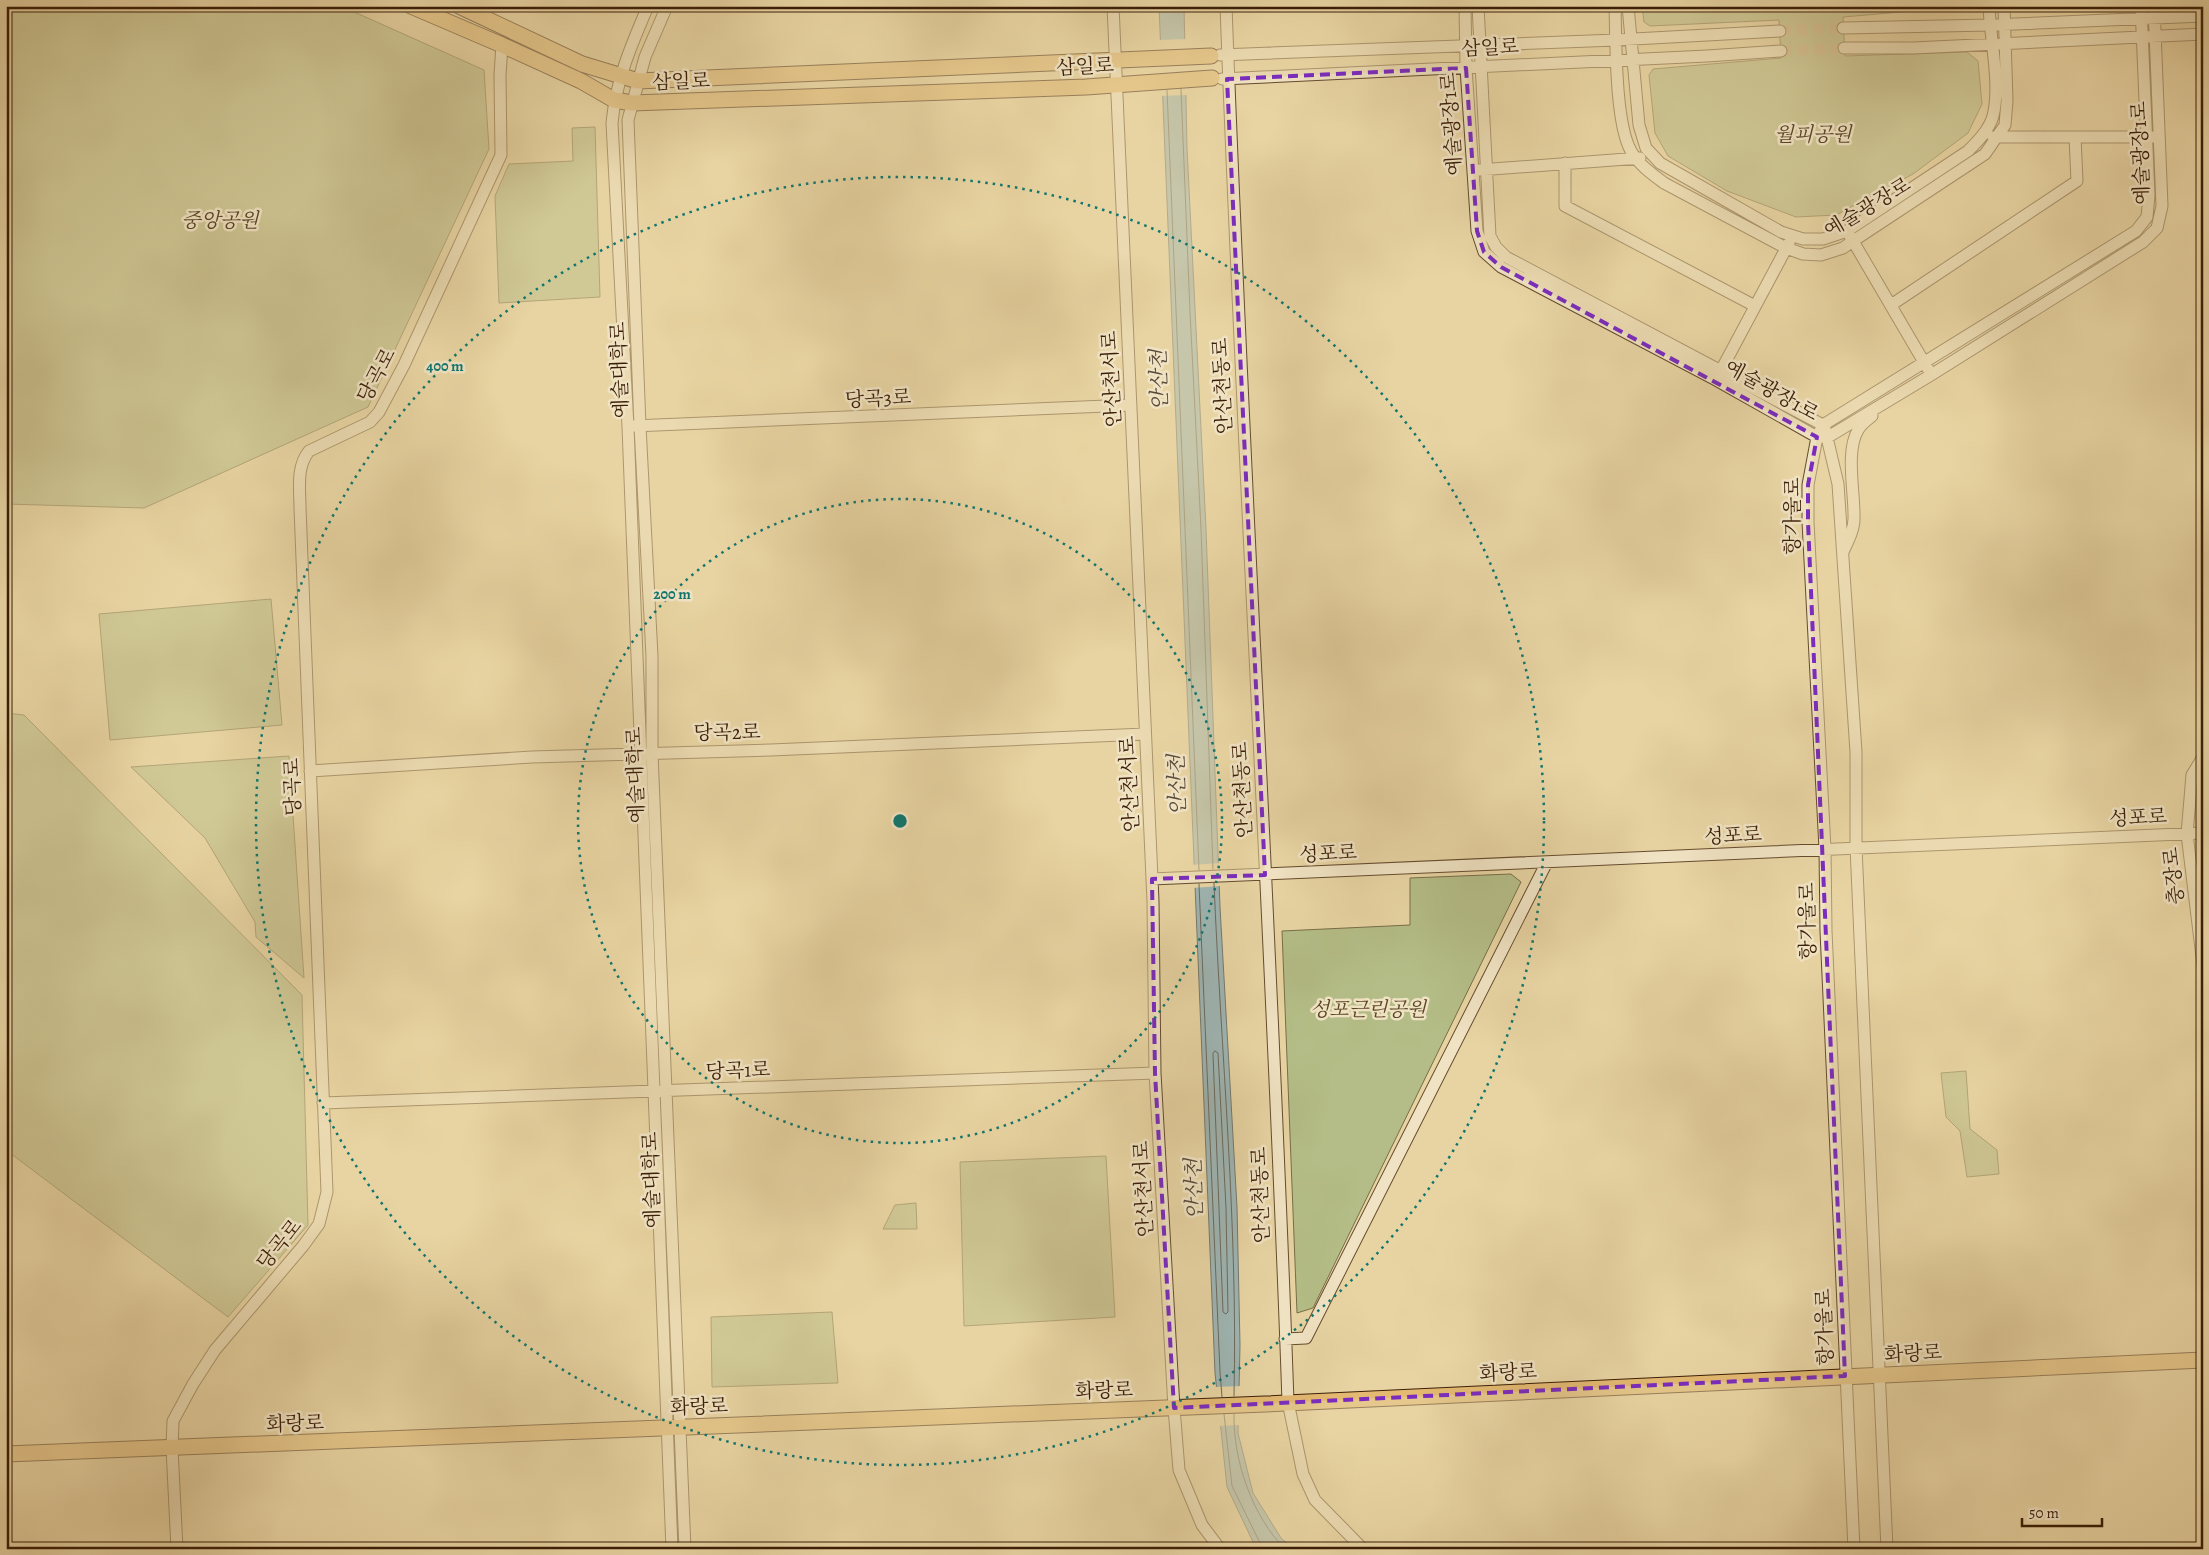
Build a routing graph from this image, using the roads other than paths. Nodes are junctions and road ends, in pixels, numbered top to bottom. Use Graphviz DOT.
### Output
graph roads {
  1 [pos="411,6"];
  2 [pos="459,6"];
  3 [pos="648,6"];
  4 [pos="667,6"];
  5 [pos="1113,6"];
  6 [pos="1226,6"];
  7 [pos="1465,6"];
  8 [pos="1478,6"];
  9 [pos="1615,6"];
  10 [pos="1628,6"];
  11 [pos="1990,6"];
  12 [pos="2004,6"];
  13 [pos="2141,6"];
  14 [pos="2154,12"];
  15 [pos="2203,16"];
  16 [pos="2141,18"];
  17 [pos="2004,24"];
  18 [pos="1990,25"];
  19 [pos="1843,28"];
  20 [pos="1780,31"];
  21 [pos="2203,34"];
  22 [pos="2155,36"];
  23 [pos="2142,37"];
  24 [pos="1630,39"];
  25 [pos="1616,40"];
  26 [pos="1992,44"];
  27 [pos="2006,44"];
  28 [pos="502,45"];
  29 [pos="1465,46"];
  30 [pos="1479,46"];
  31 [pos="1844,48"];
  32 [pos="1781,51"];
  33 [pos="1228,54"];
  34 [pos="1211,56"];
  35 [pos="1115,60"];
  36 [pos="1617,60"];
  37 [pos="1632,60"];
  38 [pos="1480,67"];
  39 [pos="1466,68"];
  40 [pos="619,76"];
  41 [pos="1220,79"];
  42 [pos="638,81"];
  43 [pos="1116,85"];
  44 [pos="614,100"];
  45 [pos="632,103"];
  46 [pos="1982,137"];
  47 [pos="1998,137"];
  48 [pos="2075,137"];
  49 [pos="2147,137"];
  50 [pos="2159,138"];
  51 [pos="1654,157"];
  52 [pos="1637,158"];
  53 [pos="1565,163"];
  54 [pos="1486,169"];
  55 [pos="1473,170"];
  56 [pos="1847,231"];
  57 [pos="1793,235"];
  58 [pos="1853,241"];
  59 [pos="1786,248"];
  60 [pos="1891,305"];
  61 [pos="1755,306"];
  62 [pos="1925,363"];
  63 [pos="1718,375"];
  64 [pos="1931,375"];
  65 [pos="1886,402"];
  66 [pos="1131,405"];
  67 [pos="640,426"];
  68 [pos="628,427"];
  69 [pos="1823,433"];
  70 [pos="1842,553"];
  71 [pos="1145,734"];
  72 [pos="646,753"];
  73 [pos="2203,757"];
  74 [pos="310,771"];
  75 [pos="2203,833"];
  76 [pos="2187,834"];
  77 [pos="1856,847"];
  78 [pos="1825,848"];
  79 [pos="1547,862"];
  80 [pos="1265,875"];
  81 [pos="1152,879"];
  82 [pos="2203,964"];
  83 [pos="1155,1073"];
  84 [pos="667,1091"];
  85 [pos="655,1092"];
  86 [pos="323,1103"];
  87 [pos="1286,1339"];
  88 [pos="2203,1360"];
  89 [pos="1880,1375"];
  90 [pos="1845,1376"];
  91 [pos="1288,1402"];
  92 [pos="1174,1408"];
  93 [pos="674,1428"];
  94 [pos="172,1448"];
  95 [pos="6,1454"];
  96 [pos="178,1549"];
  97 [pos="672,1549"];
  98 [pos="685,1549"];
  99 [pos="1220,1549"];
  100 [pos="1363,1549"];
  101 [pos="1854,1549"];
  102 [pos="1888,1549"];
  1 -- 28 [label="main road, 삼일로"];
  2 -- 40 [label="main road, 삼일로"];
  3 -- 40 [label="street, 예술대학로"];
  4 -- 42 [label="street, 예술대학로"];
  5 -- 35 [label="street, 안산천서로"];
  6 -- 33 [label="street, 안산천동로"];
  7 -- 29 [label="street, 예술광장1로"];
  8 -- 30 [label="street, 예술광장1로"];
  9 -- 25 [label="street, 예술광장로"];
  10 -- 24 [label="street, 예술광장로"];
  11 -- 18 [label="street, 예술광장로"];
  12 -- 17 [label="street, 예술광장로"];
  13 -- 16 [label="street, 예술광장1로"];
  14 -- 15 [label="street"];
  14 -- 16 [label="street"];
  14 -- 22 [label="street, 예술광장1로"];
  16 -- 17 [label="street"];
  16 -- 23 [label="street, 예술광장1로"];
  17 -- 18 [label="street"];
  17 -- 27 [label="street, 예술광장로"];
  18 -- 19 [label="street"];
  18 -- 26 [label="street, 예술광장로"];
  20 -- 24 [label="street, 삼일로"];
  21 -- 22 [label="street"];
  22 -- 23 [label="street"];
  22 -- 50 [label="street, 예술광장1로"];
  23 -- 27 [label="street"];
  23 -- 49 [label="street, 예술광장1로"];
  24 -- 25 [label="street, 삼일로"];
  24 -- 37 [label="street, 예술광장로"];
  25 -- 30 [label="street, 삼일로"];
  25 -- 36 [label="street, 예술광장로"];
  26 -- 27 [label="street"];
  26 -- 31 [label="street"];
  26 -- 46 [label="street, 예술광장로"];
  27 -- 47 [label="street, 예술광장로"];
  28 -- 44 [label="main road, 삼일로"];
  28 -- 74 [label="street, 당곡로"];
  29 -- 30 [label="street, 삼일로"];
  29 -- 33 [label="street, 삼일로"];
  29 -- 39 [label="street, 예술광장1로"];
  30 -- 38 [label="street, 예술광장1로"];
  32 -- 37 [label="street, 삼일로"];
  33 -- 34 [label="street, 삼일로"];
  33 -- 41 [label="street, 안산천동로"];
  34 -- 35 [label="main road, 삼일로"];
  35 -- 42 [label="main road, 삼일로"];
  35 -- 43 [label="street, 안산천서로"];
  36 -- 37 [label="street, 삼일로"];
  36 -- 38 [label="street, 삼일로"];
  36 -- 52 [label="street, 예술광장로"];
  37 -- 51 [label="street, 예술광장로"];
  38 -- 39 [label="street, 삼일로"];
  38 -- 54 [label="street, 예술광장1로"];
  39 -- 41 [label="street, 삼일로"];
  39 -- 55 [label="street, 예술광장1로"];
  40 -- 42 [label="main road, 삼일로"];
  40 -- 44 [label="street, 예술대학로"];
  41 -- 43 [label="main road, 삼일로"];
  41 -- 80 [label="street, 안산천동로"];
  42 -- 45 [label="street, 예술대학로"];
  43 -- 45 [label="main road, 삼일로"];
  43 -- 66 [label="street, 안산천서로"];
  44 -- 45 [label="main road, 삼일로"];
  44 -- 68 [label="street, 예술대학로"];
  45 -- 67 [label="street, 예술대학로"];
  46 -- 47 [label="street"];
  46 -- 56 [label="street, 예술광장로"];
  47 -- 48 [label="street"];
  47 -- 58 [label="street, 예술광장로"];
  48 -- 49 [label="street"];
  48 -- 60 [label="street"];
  49 -- 50 [label="street"];
  49 -- 62 [label="street, 예술광장1로"];
  50 -- 64 [label="street, 예술광장1로"];
  51 -- 52 [label="street"];
  51 -- 57 [label="street, 예술광장로"];
  52 -- 53 [label="street"];
  52 -- 59 [label="street, 예술광장로"];
  53 -- 54 [label="street"];
  53 -- 61 [label="street"];
  54 -- 55 [label="street"];
  54 -- 63 [label="street, 예술광장1로"];
  55 -- 63 [label="street, 예술광장1로"];
  56 -- 57 [label="street, 예술광장로"];
  56 -- 58 [label="street"];
  57 -- 59 [label="street"];
  58 -- 59 [label="street, 예술광장로"];
  58 -- 60 [label="street"];
  59 -- 61 [label="street"];
  60 -- 62 [label="street"];
  61 -- 63 [label="street"];
  62 -- 64 [label="street"];
  62 -- 69 [label="street, 예술광장1로"];
  63 -- 69 [label="street, 예술광장1로"];
  64 -- 65 [label="street, 예술광장1로"];
  65 -- 69 [label="street, 예술광장1로"];
  65 -- 70 [label="street"];
  66 -- 67 [label="street, 당곡3로"];
  66 -- 71 [label="street, 안산천서로"];
  67 -- 68 [label="street, 당곡3로"];
  67 -- 72 [label="street, 예술대학로"];
  68 -- 72 [label="street, 예술대학로"];
  69 -- 70 [label="street"];
  69 -- 78 [label="street, 항가울로"];
  70 -- 77 [label="street"];
  71 -- 72 [label="street, 당곡2로"];
  71 -- 81 [label="street, 안산천서로"];
  72 -- 74 [label="street, 당곡2로"];
  72 -- 84 [label="street, 예술대학로"];
  72 -- 85 [label="street, 예술대학로"];
  73 -- 76 [label="street, 충장로"];
  74 -- 86 [label="street, 당곡로"];
  75 -- 76 [label="street, 성포로"];
  76 -- 77 [label="street, 성포로"];
  76 -- 82 [label="street, 충장로"];
  77 -- 78 [label="street, 성포로"];
  77 -- 89 [label="street"];
  78 -- 79 [label="street, 성포로"];
  78 -- 90 [label="street, 항가울로"];
  79 -- 80 [label="street, 성포로"];
  79 -- 87 [label="street"];
  80 -- 81 [label="street, 성포로"];
  80 -- 87 [label="street, 안산천동로"];
  81 -- 83 [label="street, 안산천서로"];
  83 -- 84 [label="street, 당곡1로"];
  83 -- 92 [label="street, 안산천서로"];
  84 -- 85 [label="street, 당곡1로"];
  84 -- 93 [label="street, 예술대학로"];
  85 -- 86 [label="street, 당곡1로"];
  85 -- 93 [label="street, 예술대학로"];
  86 -- 94 [label="street, 당곡로"];
  87 -- 91 [label="street, 안산천동로"];
  88 -- 89 [label="main road, 화랑로"];
  89 -- 90 [label="main road, 화랑로"];
  89 -- 102 [label="street"];
  90 -- 91 [label="main road, 화랑로"];
  90 -- 101 [label="street, 항가울로"];
  91 -- 92 [label="main road, 화랑로"];
  91 -- 100 [label="street, 안산천동로"];
  92 -- 93 [label="main road, 화랑로"];
  92 -- 99 [label="street, 안산천서로"];
  93 -- 94 [label="main road, 화랑로"];
  93 -- 97 [label="street, 예술대학로"];
  93 -- 98 [label="street, 예술대학로"];
  94 -- 95 [label="main road, 화랑로"];
  94 -- 96 [label="street, 당곡로"];
}
